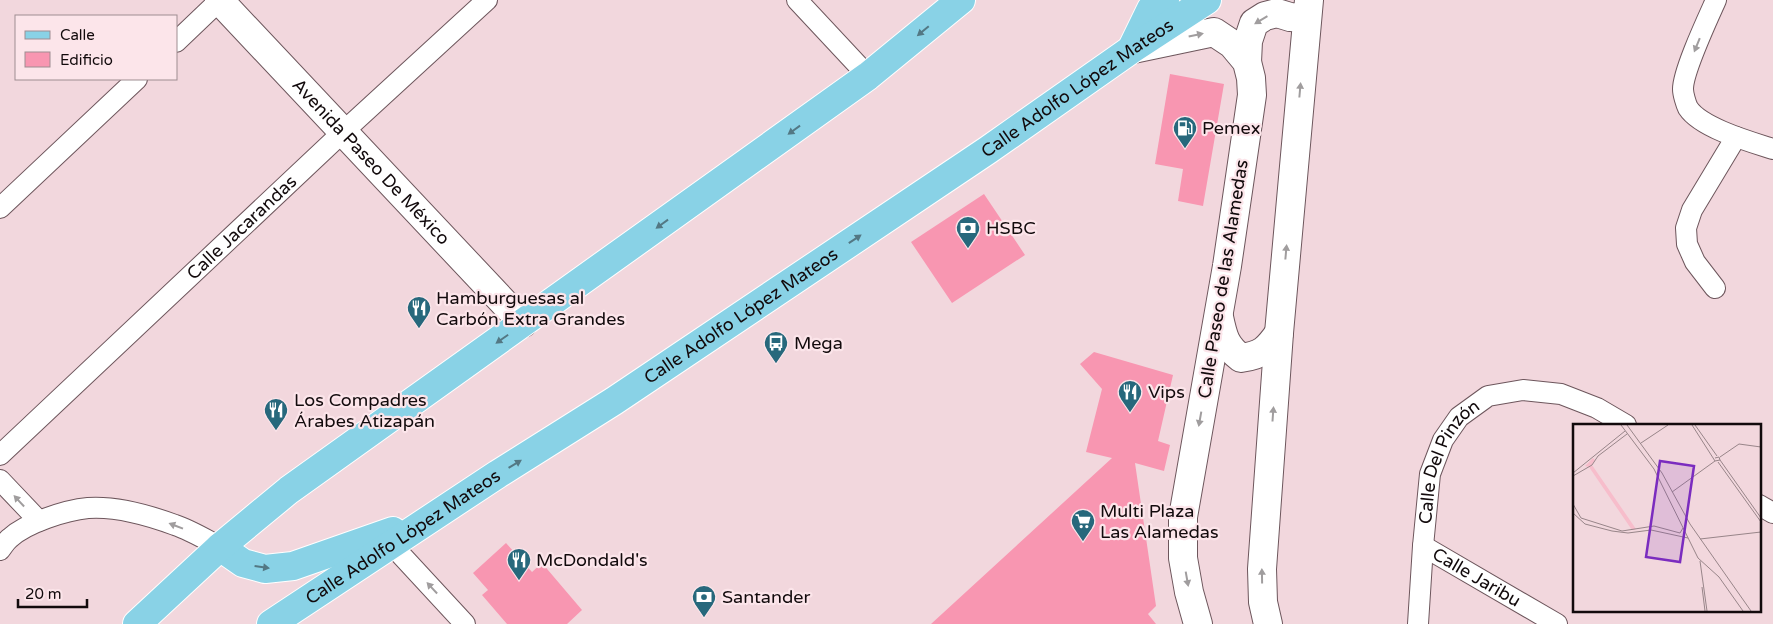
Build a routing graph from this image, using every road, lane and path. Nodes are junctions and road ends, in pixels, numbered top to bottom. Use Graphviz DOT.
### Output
graph roads {
  1 [pos="220,0"];
  2 [pos="487,0"];
  3 [pos="797,0"];
  4 [pos="961,0"];
  5 [pos="1165,0"];
  6 [pos="1207,0"];
  7 [pos="1716,0"];
  8 [pos="1308,9"];
  9 [pos="178,40"];
  10 [pos="1132,49"];
  11 [pos="1247,62"];
  12 [pos="868,76"];
  13 [pos="136,80"];
  14 [pos="343,132"];
  15 [pos="1736,137"];
  16 [pos="1773,149"];
  17 [pos="0,208"];
  18 [pos="1715,288"];
  19 [pos="1218,316"];
  20 [pos="524,324"];
  21 [pos="1279,333"];
  22 [pos="1624,424"];
  23 [pos="0,455"];
  24 [pos="0,480"];
  25 [pos="1760,506"];
  26 [pos="1773,513"];
  27 [pos="430,518"];
  28 [pos="38,521"];
  29 [pos="391,544"];
  30 [pos="1423,546"];
  31 [pos="220,547"];
  32 [pos="0,550"];
  33 [pos="137,624"];
  34 [pos="270,624"];
  35 [pos="465,624"];
  36 [pos="1198,624"];
  37 [pos="1268,624"];
  38 [pos="1418,624"];
  39 [pos="1557,624"];
  1 -- 9 [label="street"];
  1 -- 14 [label="street, Avenida Paseo De México"];
  2 -- 14 [label="street, Calle Jacarandas"];
  3 -- 12 [label="street"];
  4 -- 12 [label="main road, one-way"];
  5 -- 10 [label="main road"];
  6 -- 10 [label="main road, Calle Adolfo López Mateos"];
  7 -- 15 [label="street, one-way"];
  8 -- 11 [label="street, one-way"];
  21 -- 8 [label="street, one-way"];
  10 -- 11 [label="street, one-way"];
  27 -- 10 [label="main road, Calle Adolfo López Mateos, one-way"];
  11 -- 19 [label="street, Calle Paseo de las Alamedas"];
  12 -- 20 [label="main road, one-way"];
  13 -- 17 [label="street"];
  14 -- 20 [label="street, Avenida Paseo De México"];
  14 -- 23 [label="street, Calle Jacarandas"];
  15 -- 16 [label="street"];
  15 -- 18 [label="street"];
  19 -- 21 [label="street"];
  19 -- 36 [label="street, Calle Paseo de las Alamedas, one-way"];
  20 -- 31 [label="main road, one-way"];
  37 -- 21 [label="street, one-way"];
  22 -- 30 [label="street, Calle Del Pinzón"];
  28 -- 24 [label="street, one-way"];
  25 -- 26 [label="street"];
  27 -- 29 [label="main road, Calle Adolfo López Mateos"];
  31 -- 27 [label="main road, one-way"];
  31 -- 28 [label="street, one-way"];
  28 -- 32 [label="street"];
  29 -- 34 [label="main road, Calle Adolfo López Mateos"];
  35 -- 29 [label="street, one-way"];
  30 -- 38 [label="street, Calle Del Pinzón"];
  30 -- 39 [label="street, Calle Jaribu"];
  31 -- 33 [label="main road"];
}
